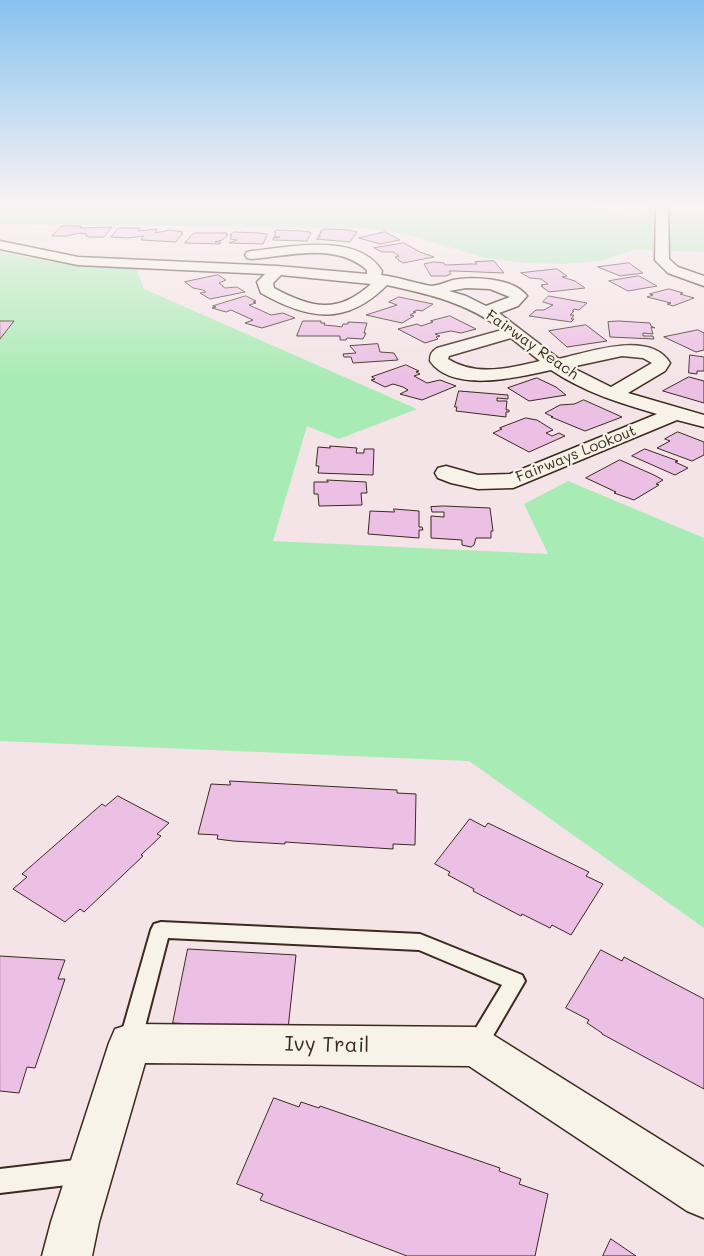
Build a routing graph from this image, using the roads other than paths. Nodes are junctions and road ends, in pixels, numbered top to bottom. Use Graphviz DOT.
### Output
graph roads {
  1 [pos="98,262"];
  2 [pos="364,262"];
  3 [pos="664,262"];
  4 [pos="277,270"];
  5 [pos="378,279"];
  6 [pos="704,281"];
  7 [pos="434,291"];
  8 [pos="486,312"];
  9 [pos="515,332"];
  10 [pos="555,365"];
  11 [pos="612,394"];
  12 [pos="674,414"];
  13 [pos="704,422"];
  14 [pos="446,473"];
  15 [pos="130,1043"];
  16 [pos="475,1046"];
  17 [pos="91,1170"];
  18 [pos="0,1181"];
  19 [pos="704,1194"];
  20 [pos="67,1256"];
  1 -- 4 [label="street, Fairway Reach"];
  2 -- 5 [label="street"];
  3 -- 6 [label="street"];
  4 -- 5 [label="street, Fairway Reach"];
  4 -- 5 [label="street"];
  5 -- 7 [label="street, Fairway Reach"];
  7 -- 8 [label="street, Fairway Reach"];
  7 -- 8 [label="street"];
  8 -- 9 [label="street, Fairway Reach"];
  9 -- 10 [label="street, Fairway Reach"];
  9 -- 10 [label="street"];
  10 -- 11 [label="street, Fairway Reach"];
  10 -- 11 [label="street"];
  11 -- 12 [label="street, Fairway Reach"];
  12 -- 13 [label="street, Fairway Reach"];
  12 -- 14 [label="street, Fairways Lookout"];
  15 -- 16 [label="street, Ivy Trail"];
  15 -- 16 [label="lane"];
  15 -- 17 [label="street"];
  16 -- 19 [label="street"];
  17 -- 18 [label="lane"];
  17 -- 20 [label="street"];
}
